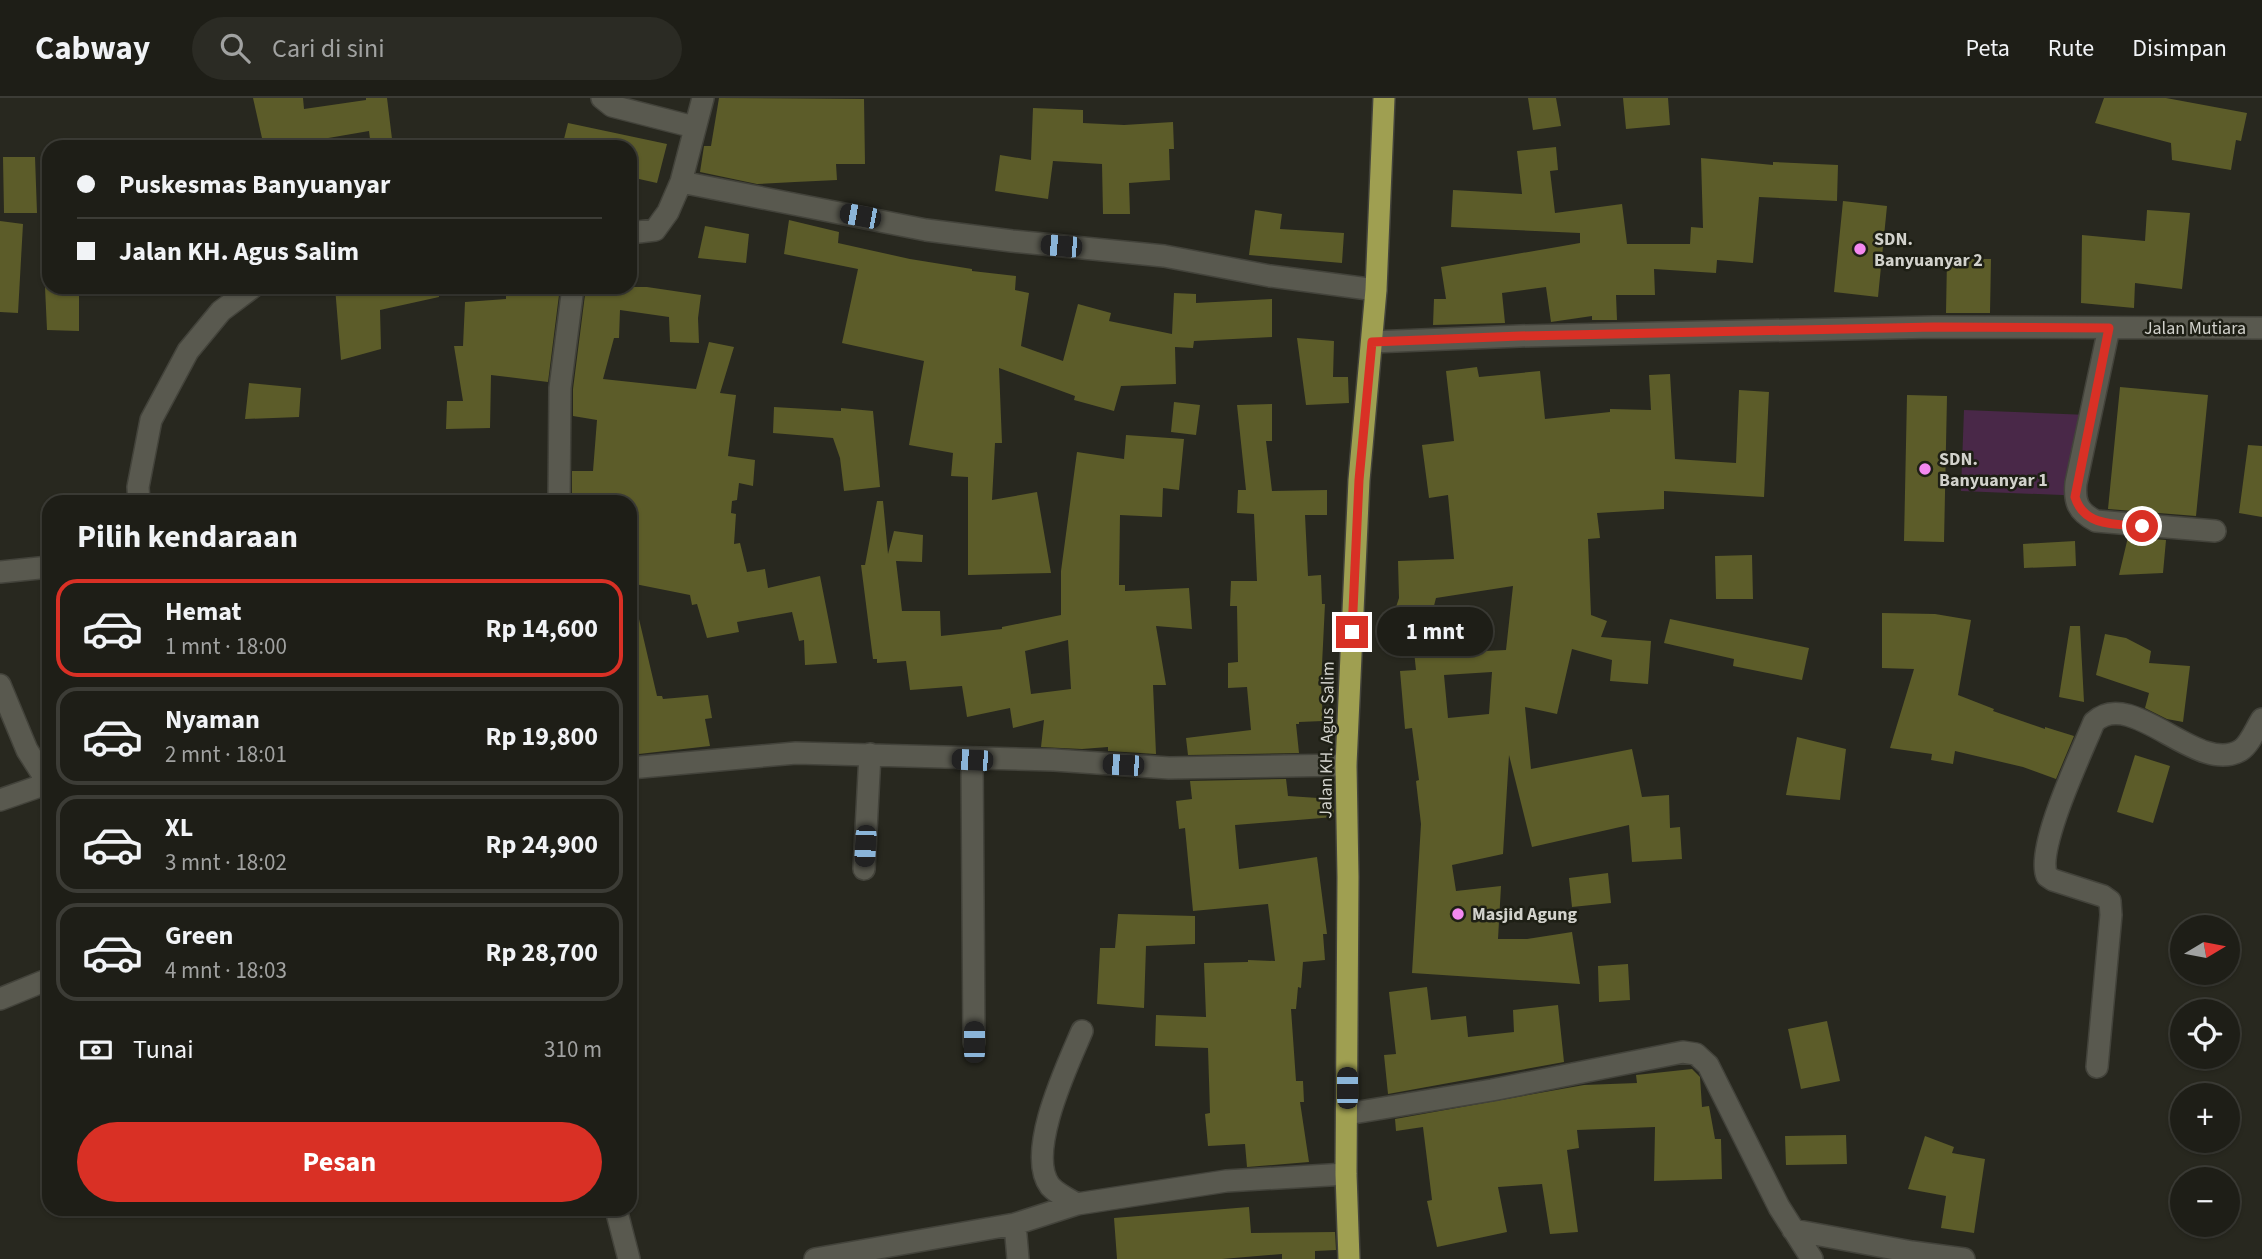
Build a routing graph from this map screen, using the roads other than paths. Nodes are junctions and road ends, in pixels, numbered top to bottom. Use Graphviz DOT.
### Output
graph roads {
  1 [pos="602,98"];
  2 [pos="703,98"];
  3 [pos="1384,98"];
  4 [pos="694,127"];
  5 [pos="681,182"];
  6 [pos="637,232"];
  7 [pos="1376,290"];
  8 [pos="244,294"];
  9 [pos="572,294"];
  10 [pos="2109,328"];
  11 [pos="2262,328"];
  12 [pos="1372,342"];
  13 [pos="139,495"];
  14 [pos="559,495"];
  15 [pos="2215,531"];
  16 [pos="42,568"];
  17 [pos="0,572"];
  18 [pos="0,685"];
  19 [pos="2262,719"];
  20 [pos="870,754"];
  21 [pos="972,760"];
  22 [pos="1346,765"];
  23 [pos="637,767"];
  24 [pos="42,772"];
  25 [pos="42,785"];
  26 [pos="0,800"];
  27 [pos="864,869"];
  28 [pos="42,982"];
  29 [pos="0,999"];
  30 [pos="1082,1031"];
  31 [pos="974,1042"];
  32 [pos="2097,1067"];
  33 [pos="1347,1114"];
  34 [pos="1346,1174"];
  35 [pos="1077,1204"];
  36 [pos="618,1216"];
  37 [pos="1015,1224"];
  38 [pos="1793,1230"];
  39 [pos="827,1258"];
  40 [pos="629,1259"];
  41 [pos="1018,1259"];
  42 [pos="1349,1259"];
  43 [pos="1812,1259"];
  44 [pos="1965,1259"];
  1 -- 4 [label="street"];
  2 -- 4 [label="street"];
  3 -- 7 [label="highway, Jalan KH. Agus Salim"];
  4 -- 5 [label="street"];
  5 -- 6 [label="street"];
  5 -- 7 [label="street"];
  7 -- 12 [label="highway, Jalan KH. Agus Salim"];
  8 -- 13 [label="street"];
  9 -- 14 [label="street"];
  10 -- 11 [label="street, Jalan Mutiara"];
  10 -- 12 [label="street, Jalan Mutiara"];
  10 -- 15 [label="street"];
  12 -- 22 [label="highway, Jalan KH. Agus Salim"];
  16 -- 17 [label="street"];
  18 -- 24 [label="street"];
  19 -- 32 [label="street"];
  20 -- 21 [label="street"];
  20 -- 23 [label="street"];
  20 -- 27 [label="street"];
  21 -- 22 [label="street"];
  21 -- 31 [label="street"];
  22 -- 33 [label="highway, Jalan KH. Agus Salim"];
  25 -- 26 [label="street"];
  28 -- 29 [label="street"];
  30 -- 35 [label="street"];
  33 -- 34 [label="highway, Jalan KH. Agus Salim"];
  33 -- 38 [label="street"];
  34 -- 35 [label="street"];
  34 -- 42 [label="highway, Jalan KH. Agus Salim"];
  35 -- 37 [label="street"];
  36 -- 40 [label="street"];
  37 -- 39 [label="street"];
  37 -- 41 [label="street"];
  38 -- 43 [label="street"];
  38 -- 44 [label="street"];
}
